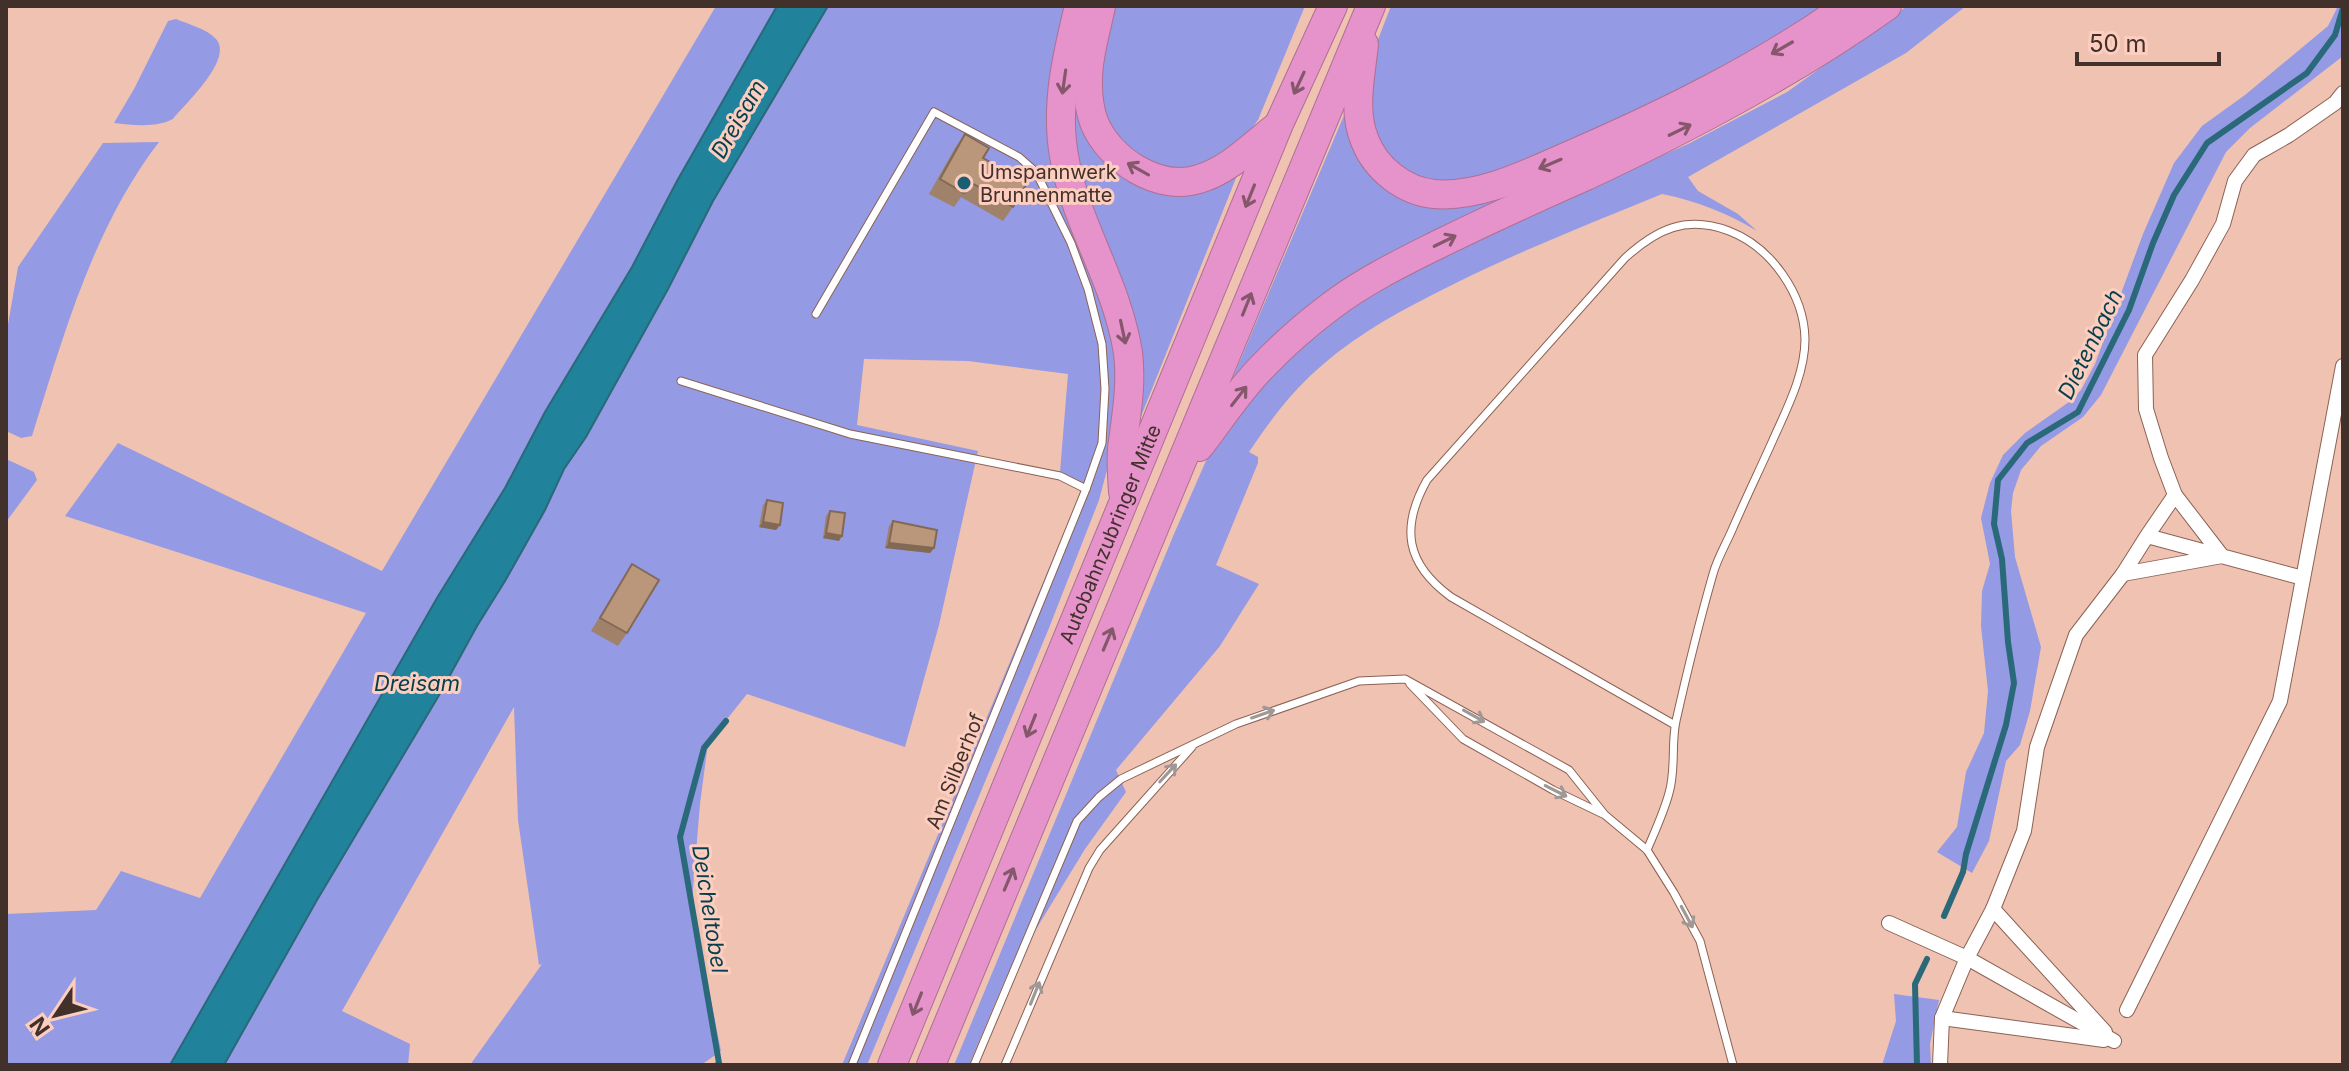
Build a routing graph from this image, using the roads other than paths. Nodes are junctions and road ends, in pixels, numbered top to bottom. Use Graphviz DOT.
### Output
graph roads {
  1 [pos="1079,6"];
  2 [pos="1101,6"];
  3 [pos="1333,6"];
  4 [pos="1847,6"];
  5 [pos="1887,6"];
  6 [pos="1369,12"];
  7 [pos="2343,93"];
  8 [pos="1279,124"];
  9 [pos="816,314"];
  10 [pos="2343,366"];
  11 [pos="681,381"];
  12 [pos="1175,480"];
  13 [pos="1086,489"];
  14 [pos="2175,495"];
  15 [pos="1123,504"];
  16 [pos="2147,536"];
  17 [pos="2222,556"];
  18 [pos="2123,574"];
  19 [pos="2303,578"];
  20 [pos="1405,679"];
  21 [pos="1675,725"];
  22 [pos="1196,743"];
  23 [pos="1605,815"];
  24 [pos="1647,850"];
  25 [pos="1993,909"];
  26 [pos="1889,923"];
  27 [pos="1967,958"];
  28 [pos="2127,1010"];
  29 [pos="1942,1018"];
  30 [pos="2114,1041"];
  31 [pos="852,1065"];
  32 [pos="892,1065"];
  33 [pos="931,1065"];
  34 [pos="974,1065"];
  35 [pos="1005,1065"];
  36 [pos="1733,1065"];
  37 [pos="1940,1065"];
  1 -- 15 [label="highway, one-way"];
  8 -- 2 [label="highway, one-way"];
  3 -- 8 [label="highway, Autobahnzubringer Mitte, one-way"];
  4 -- 6 [label="highway, one-way"];
  12 -- 5 [label="highway, one-way"];
  12 -- 6 [label="highway, Autobahnzubringer Mitte, one-way"];
  7 -- 14 [label="street"];
  8 -- 15 [label="highway, Autobahnzubringer Mitte, one-way"];
  9 -- 13 [label="lane, Am Silberhof"];
  10 -- 19 [label="street"];
  11 -- 13 [label="lane"];
  33 -- 12 [label="highway, Autobahnzubringer Mitte, one-way"];
  13 -- 31 [label="lane, Am Silberhof"];
  14 -- 16 [label="street"];
  14 -- 17 [label="street"];
  15 -- 32 [label="highway, Autobahnzubringer Mitte, one-way"];
  16 -- 17 [label="street"];
  16 -- 18 [label="street"];
  17 -- 18 [label="street"];
  17 -- 19 [label="street"];
  18 -- 25 [label="street"];
  19 -- 28 [label="street"];
  22 -- 20 [label="lane, one-way"];
  20 -- 23 [label="lane, one-way"];
  20 -- 23 [label="lane, one-way"];
  21 -- 21 [label="lane"];
  21 -- 24 [label="lane"];
  22 -- 34 [label="lane"];
  35 -- 22 [label="lane, one-way"];
  23 -- 24 [label="lane"];
  24 -- 36 [label="lane, one-way"];
  25 -- 27 [label="street"];
  25 -- 30 [label="street"];
  26 -- 27 [label="street"];
  27 -- 29 [label="street"];
  27 -- 30 [label="street"];
  29 -- 30 [label="street"];
  29 -- 37 [label="street"];
}
